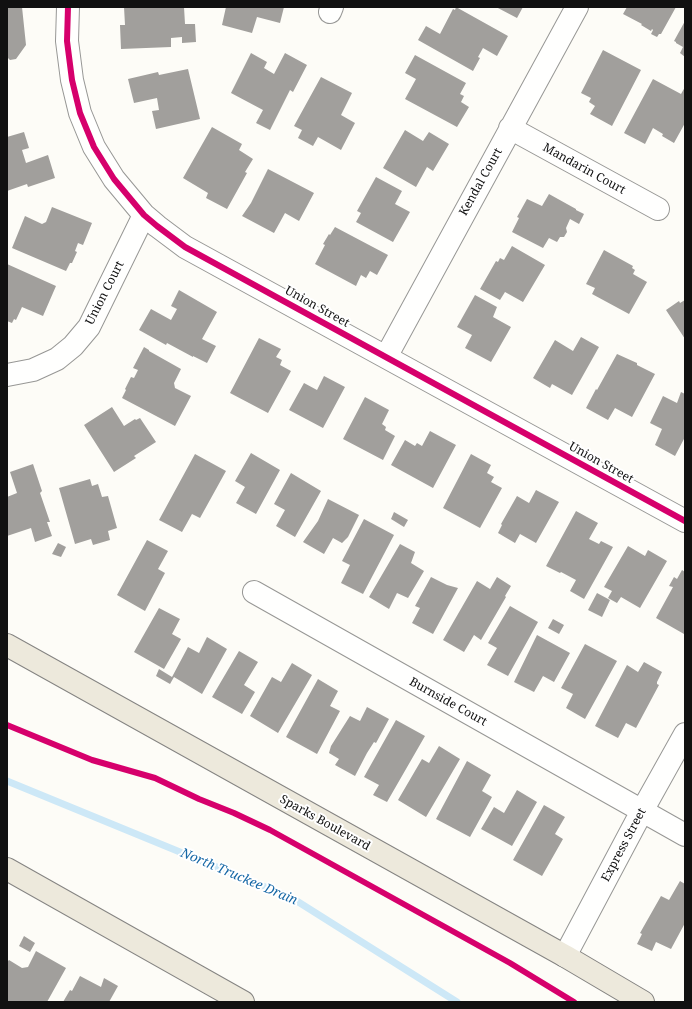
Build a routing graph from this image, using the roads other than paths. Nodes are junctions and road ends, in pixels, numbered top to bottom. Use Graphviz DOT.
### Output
graph roads {
  1 [pos="68,7"];
  2 [pos="577,7"];
  3 [pos="510,128"];
  4 [pos="658,209"];
  5 [pos="144,215"];
  6 [pos="386,357"];
  7 [pos="7,375"];
  8 [pos="685,521"];
  9 [pos="254,592"];
  10 [pos="7,645"];
  11 [pos="685,734"];
  12 [pos="642,811"];
  13 [pos="685,835"];
  14 [pos="7,869"];
  15 [pos="565,956"];
  16 [pos="243,1002"];
  17 [pos="643,1002"];
  1 -- 5 [label="street, Union Street"];
  2 -- 3 [label="street, Kendal Court"];
  3 -- 4 [label="street, Mandarin Court"];
  3 -- 6 [label="street, Kendal Court"];
  5 -- 6 [label="street, Union Street"];
  5 -- 7 [label="street, Union Court"];
  6 -- 8 [label="street, Union Street"];
  9 -- 12 [label="street, Burnside Court"];
  10 -- 15 [label="main road, Sparks Boulevard"];
  11 -- 12 [label="street, Express Street"];
  12 -- 13 [label="street, Burnside Court"];
  12 -- 15 [label="street, Express Street"];
  14 -- 16 [label="main road"];
  15 -- 17 [label="main road, Sparks Boulevard"];
}
